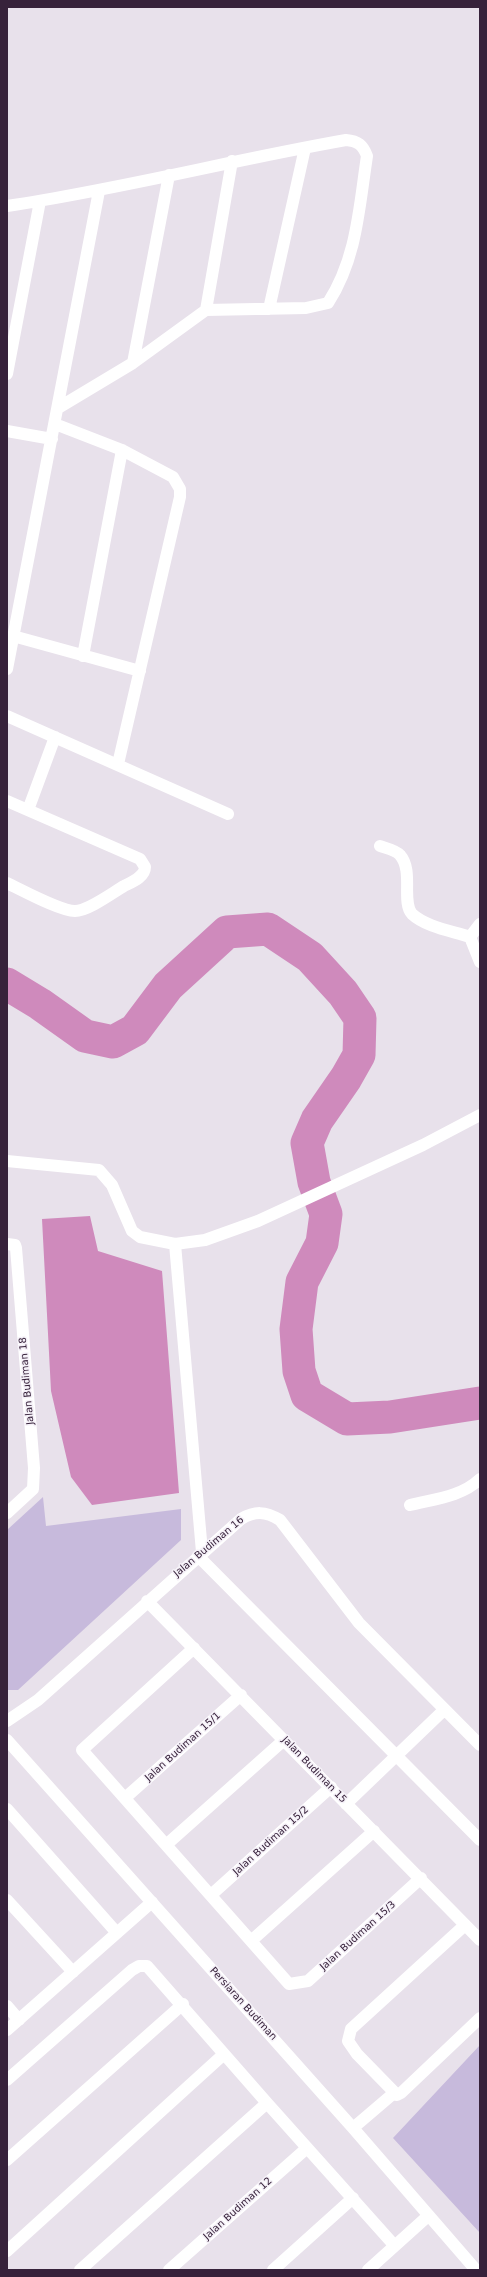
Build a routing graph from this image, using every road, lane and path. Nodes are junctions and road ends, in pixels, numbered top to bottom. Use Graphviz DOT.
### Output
graph roads {
  1 [pos="305,148"];
  2 [pos="232,161"];
  3 [pos="169,175"];
  4 [pos="99,191"];
  5 [pos="40,201"];
  6 [pos="7,206"];
  7 [pos="269,309"];
  8 [pos="206,310"];
  9 [pos="133,363"];
  10 [pos="7,374"];
  11 [pos="58,408"];
  12 [pos="55,424"];
  13 [pos="7,431"];
  14 [pos="52,440"];
  15 [pos="122,450"];
  16 [pos="13,636"];
  17 [pos="83,656"];
  18 [pos="7,669"];
  19 [pos="140,672"];
  20 [pos="7,716"];
  21 [pos="55,737"];
  22 [pos="118,764"];
  23 [pos="7,801"];
  24 [pos="28,810"];
  25 [pos="228,814"];
  26 [pos="380,846"];
  27 [pos="7,883"];
  28 [pos="480,924"];
  29 [pos="470,937"];
  30 [pos="480,962"];
  31 [pos="480,1115"];
  32 [pos="7,1161"];
  33 [pos="7,1244"];
  34 [pos="175,1244"];
  35 [pos="480,1479"];
  36 [pos="410,1505"];
  37 [pos="7,1513"];
  38 [pos="200,1554"];
  39 [pos="147,1601"];
  40 [pos="194,1648"];
  41 [pos="240,1695"];
  42 [pos="444,1710"];
  43 [pos="7,1721"];
  44 [pos="7,1740"];
  45 [pos="284,1740"];
  46 [pos="480,1745"];
  47 [pos="396,1755"];
  48 [pos="331,1787"];
  49 [pos="125,1798"];
  50 [pos="346,1804"];
  51 [pos="7,1808"];
  52 [pos="374,1831"];
  53 [pos="480,1840"];
  54 [pos="166,1845"];
  55 [pos="421,1878"];
  56 [pos="211,1895"];
  57 [pos="7,1900"];
  58 [pos="152,1902"];
  59 [pos="466,1925"];
  60 [pos="117,1933"];
  61 [pos="480,1940"];
  62 [pos="251,1941"];
  63 [pos="73,1972"];
  64 [pos="183,2004"];
  65 [pos="7,2006"];
  66 [pos="480,2018"];
  67 [pos="19,2020"];
  68 [pos="7,2030"];
  69 [pos="224,2054"];
  70 [pos="7,2080"];
  71 [pos="396,2094"];
  72 [pos="267,2103"];
  73 [pos="354,2128"];
  74 [pos="307,2148"];
  75 [pos="7,2160"];
  76 [pos="353,2198"];
  77 [pos="428,2216"];
  78 [pos="394,2245"];
  79 [pos="7,2251"];
  80 [pos="80,2270"];
  81 [pos="169,2270"];
  82 [pos="273,2270"];
  83 [pos="368,2270"];
  84 [pos="476,2270"];
  1 -- 2 [label="street"];
  1 -- 7 [label="street"];
  1 -- 7 [label="street"];
  2 -- 3 [label="street"];
  2 -- 8 [label="street"];
  3 -- 4 [label="street"];
  3 -- 9 [label="street"];
  4 -- 5 [label="street"];
  4 -- 11 [label="street"];
  5 -- 6 [label="street"];
  5 -- 10 [label="street"];
  7 -- 8 [label="street"];
  8 -- 9 [label="street"];
  9 -- 11 [label="street"];
  11 -- 12 [label="street"];
  12 -- 14 [label="street"];
  12 -- 15 [label="street"];
  13 -- 14 [label="street"];
  14 -- 16 [label="street"];
  15 -- 17 [label="street"];
  15 -- 19 [label="street"];
  16 -- 17 [label="street"];
  16 -- 18 [label="street"];
  17 -- 19 [label="street"];
  19 -- 22 [label="street"];
  20 -- 21 [label="street"];
  21 -- 22 [label="street"];
  21 -- 24 [label="street"];
  22 -- 25 [label="street"];
  23 -- 24 [label="street"];
  24 -- 27 [label="street"];
  26 -- 29 [label="street"];
  28 -- 29 [label="street"];
  29 -- 30 [label="street"];
  31 -- 34 [label="street"];
  32 -- 34 [label="street"];
  33 -- 37 [label="street, Jalan Budiman 18"];
  34 -- 38 [label="street"];
  35 -- 36 [label="street"];
  38 -- 39 [label="street, Jalan Budiman 16"];
  38 -- 42 [label="street, Jalan Budiman 16"];
  38 -- 47 [label="street"];
  39 -- 40 [label="street, Jalan Budiman 15"];
  39 -- 43 [label="street, Jalan Budiman 16"];
  40 -- 41 [label="street, Jalan Budiman 15"];
  40 -- 49 [label="street"];
  41 -- 45 [label="street, Jalan Budiman 15"];
  41 -- 49 [label="street, Jalan Budiman 15/1"];
  42 -- 46 [label="street, Jalan Budiman 16"];
  42 -- 47 [label="street"];
  44 -- 58 [label="street, Persiaran Budiman"];
  45 -- 48 [label="street, Jalan Budiman 15"];
  45 -- 54 [label="street"];
  47 -- 50 [label="street"];
  47 -- 53 [label="street"];
  48 -- 50 [label="street, Jalan Budiman 15"];
  48 -- 56 [label="street, Jalan Budiman 15/2"];
  49 -- 54 [label="street"];
  50 -- 52 [label="street, Jalan Budiman 15"];
  51 -- 60 [label="street"];
  52 -- 55 [label="street, Jalan Budiman 15"];
  52 -- 62 [label="street"];
  54 -- 56 [label="street"];
  55 -- 59 [label="street, Jalan Budiman 15"];
  55 -- 62 [label="street, Jalan Budiman 15/3"];
  56 -- 62 [label="street"];
  57 -- 63 [label="street"];
  58 -- 60 [label="street"];
  58 -- 73 [label="street, Persiaran Budiman"];
  59 -- 61 [label="street, Jalan Budiman 15"];
  59 -- 71 [label="street"];
  60 -- 63 [label="street"];
  63 -- 67 [label="street"];
  64 -- 69 [label="street"];
  64 -- 70 [label="street"];
  64 -- 75 [label="street"];
  65 -- 67 [label="street"];
  66 -- 71 [label="street"];
  67 -- 68 [label="street"];
  69 -- 72 [label="street"];
  69 -- 79 [label="street"];
  71 -- 73 [label="street"];
  72 -- 74 [label="street"];
  72 -- 80 [label="street"];
  73 -- 77 [label="street, Persiaran Budiman"];
  74 -- 76 [label="street"];
  74 -- 81 [label="street, Jalan Budiman 12"];
  76 -- 78 [label="street"];
  76 -- 82 [label="street"];
  77 -- 78 [label="street"];
  77 -- 84 [label="street, Persiaran Budiman"];
  78 -- 83 [label="street"];
}
